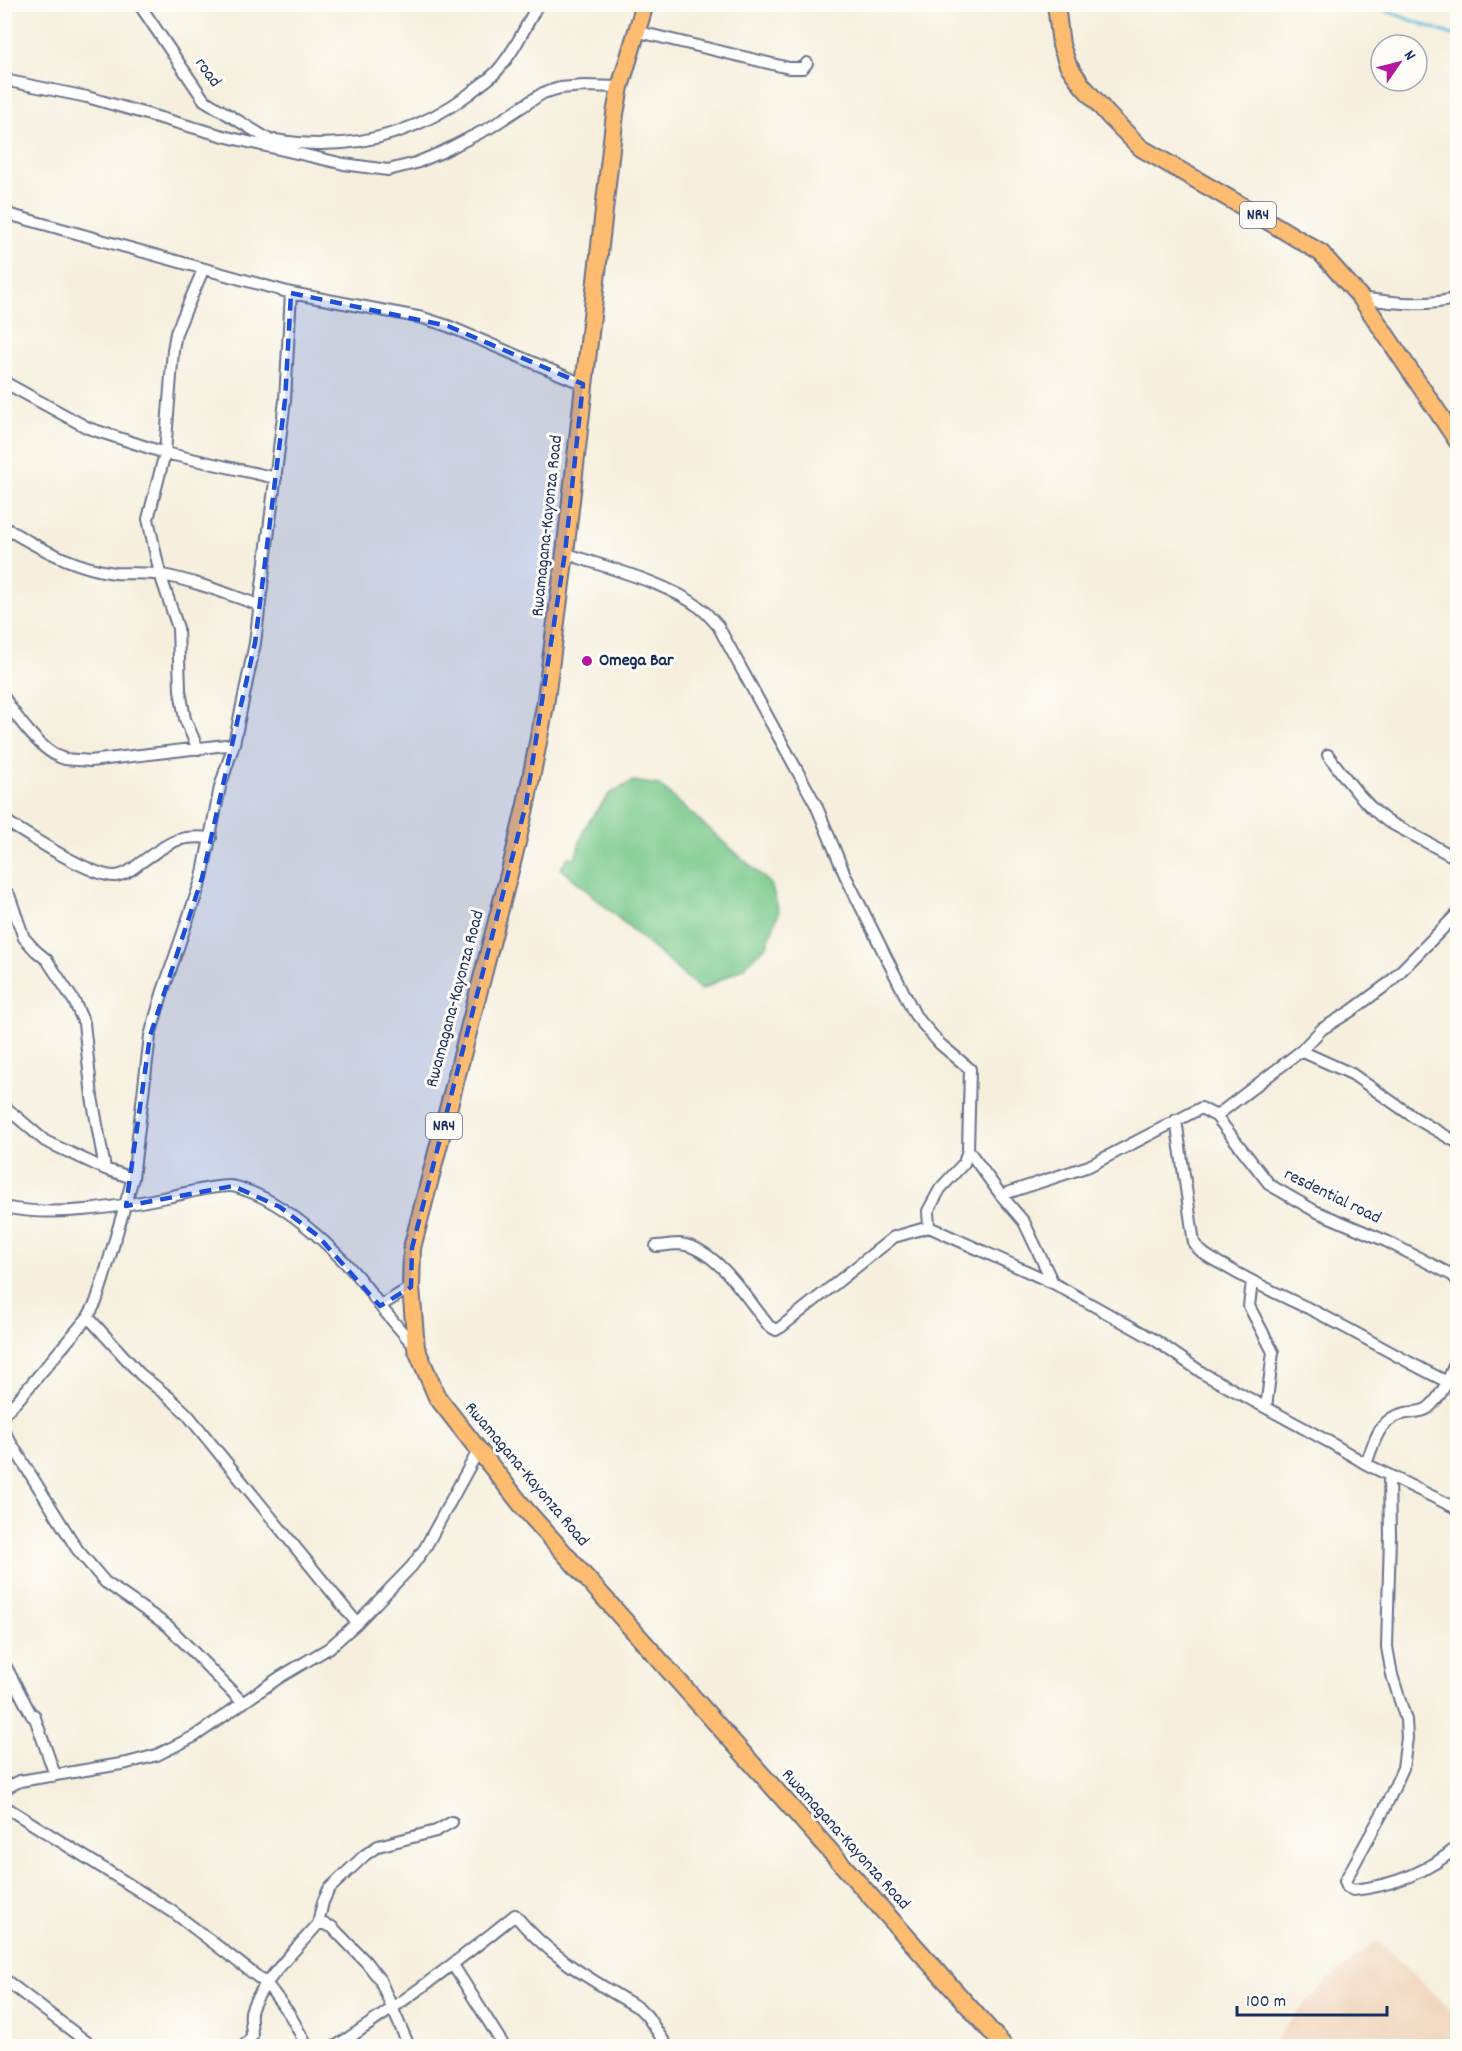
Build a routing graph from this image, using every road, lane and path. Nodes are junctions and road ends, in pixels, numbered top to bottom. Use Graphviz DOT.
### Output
graph roads {
  1 [pos="139,4"];
  2 [pos="538,4"];
  3 [pos="645,4"];
  4 [pos="1056,4"];
  5 [pos="635,31"];
  6 [pos="807,63"];
  7 [pos="4,80"];
  8 [pos="620,87"];
  9 [pos="268,139"];
  10 [pos="254,142"];
  11 [pos="4,213"];
  12 [pos="203,270"];
  13 [pos="291,293"];
  14 [pos="1361,298"];
  15 [pos="1458,298"];
  16 [pos="4,382"];
  17 [pos="583,384"];
  18 [pos="1458,442"];
  19 [pos="165,453"];
  20 [pos="276,478"];
  21 [pos="4,527"];
  22 [pos="565,553"];
  23 [pos="160,574"];
  24 [pos="259,605"];
  25 [pos="4,698"];
  26 [pos="234,744"];
  27 [pos="198,749"];
  28 [pos="1328,755"];
  29 [pos="4,820"];
  30 [pos="211,838"];
  31 [pos="1458,859"];
  32 [pos="4,891"];
  33 [pos="1458,913"];
  34 [pos="1301,1052"];
  35 [pos="4,1106"];
  36 [pos="1216,1116"];
  37 [pos="1176,1120"];
  38 [pos="1458,1143"];
  39 [pos="968,1150"];
  40 [pos="105,1169"];
  41 [pos="133,1178"];
  42 [pos="1000,1195"];
  43 [pos="126,1206"];
  44 [pos="4,1207"];
  45 [pos="929,1227"];
  46 [pos="656,1246"];
  47 [pos="1458,1281"];
  48 [pos="1252,1282"];
  49 [pos="1053,1283"];
  50 [pos="411,1287"];
  51 [pos="380,1306"];
  52 [pos="88,1317"];
  53 [pos="416,1348"];
  54 [pos="1458,1356"];
  55 [pos="1447,1382"];
  56 [pos="1458,1387"];
  57 [pos="1266,1408"];
  58 [pos="4,1413"];
  59 [pos="4,1432"];
  60 [pos="478,1451"];
  61 [pos="1366,1464"];
  62 [pos="1389,1475"];
  63 [pos="1458,1509"];
  64 [pos="357,1623"];
  65 [pos="4,1663"];
  66 [pos="243,1703"];
  67 [pos="52,1776"];
  68 [pos="4,1789"];
  69 [pos="4,1806"];
  70 [pos="452,1822"];
  71 [pos="1458,1846"];
  72 [pos="318,1924"];
  73 [pos="453,1965"];
  74 [pos="4,1979"];
  75 [pos="267,1984"];
  76 [pos="393,2009"];
  77 [pos="92,2046"];
  78 [pos="244,2046"];
  79 [pos="307,2046"];
  80 [pos="336,2046"];
  81 [pos="409,2046"];
  82 [pos="504,2046"];
  83 [pos="667,2046"];
  84 [pos="1004,2046"];
  1 -- 9 [label="street, road"];
  2 -- 9 [label="street"];
  3 -- 5 [label="highway, Rwamagana-Kayonza Road / NR4"];
  4 -- 14 [label="highway, NR4"];
  5 -- 6 [label="street"];
  5 -- 8 [label="highway, Rwamagana-Kayonza Road / NR4"];
  7 -- 10 [label="street"];
  8 -- 10 [label="street"];
  8 -- 17 [label="highway, Rwamagana-Kayonza Road / NR4"];
  9 -- 10 [label="street"];
  11 -- 12 [label="street"];
  12 -- 13 [label="street"];
  12 -- 19 [label="street"];
  13 -- 17 [label="street"];
  13 -- 20 [label="street"];
  14 -- 15 [label="street"];
  14 -- 18 [label="highway, NR4"];
  16 -- 19 [label="street"];
  17 -- 22 [label="highway, Rwamagana-Kayonza Road / NR4"];
  19 -- 20 [label="street"];
  19 -- 23 [label="street"];
  20 -- 24 [label="street"];
  21 -- 23 [label="street"];
  22 -- 39 [label="street"];
  22 -- 50 [label="highway, Rwamagana-Kayonza Road / NR4"];
  23 -- 24 [label="street"];
  23 -- 27 [label="street"];
  24 -- 26 [label="street"];
  25 -- 27 [label="street"];
  26 -- 27 [label="street"];
  26 -- 30 [label="street"];
  28 -- 31 [label="street"];
  29 -- 30 [label="street"];
  30 -- 41 [label="street"];
  32 -- 40 [label="street"];
  33 -- 34 [label="street"];
  34 -- 36 [label="street"];
  34 -- 38 [label="street"];
  35 -- 40 [label="street"];
  36 -- 37 [label="street"];
  36 -- 47 [label="street, resdential road"];
  37 -- 42 [label="street"];
  37 -- 48 [label="street"];
  39 -- 42 [label="street"];
  39 -- 45 [label="street"];
  40 -- 41 [label="street"];
  41 -- 43 [label="street"];
  42 -- 49 [label="street"];
  43 -- 44 [label="street"];
  43 -- 51 [label="street"];
  43 -- 52 [label="street"];
  45 -- 46 [label="street"];
  45 -- 49 [label="street"];
  48 -- 55 [label="street"];
  48 -- 57 [label="street"];
  49 -- 57 [label="street"];
  50 -- 51 [label="street"];
  50 -- 53 [label="highway, Rwamagana-Kayonza Road / NR4"];
  51 -- 53 [label="street"];
  52 -- 58 [label="street"];
  52 -- 64 [label="street"];
  53 -- 60 [label="highway, Rwamagana-Kayonza Road / NR4"];
  54 -- 55 [label="street"];
  55 -- 56 [label="street"];
  55 -- 61 [label="street"];
  57 -- 61 [label="street"];
  59 -- 66 [label="street"];
  60 -- 64 [label="street"];
  60 -- 84 [label="highway, Rwamagana-Kayonza Road / NR4"];
  61 -- 62 [label="street"];
  62 -- 63 [label="street"];
  62 -- 71 [label="street"];
  64 -- 66 [label="street"];
  65 -- 67 [label="street"];
  66 -- 67 [label="street"];
  67 -- 68 [label="street"];
  69 -- 75 [label="street"];
  70 -- 72 [label="street"];
  72 -- 75 [label="street"];
  72 -- 76 [label="street"];
  73 -- 76 [label="street"];
  73 -- 82 [label="street"];
  73 -- 83 [label="street"];
  74 -- 77 [label="street"];
  75 -- 78 [label="street"];
  75 -- 79 [label="street"];
  76 -- 80 [label="street"];
  76 -- 81 [label="street"];
}
